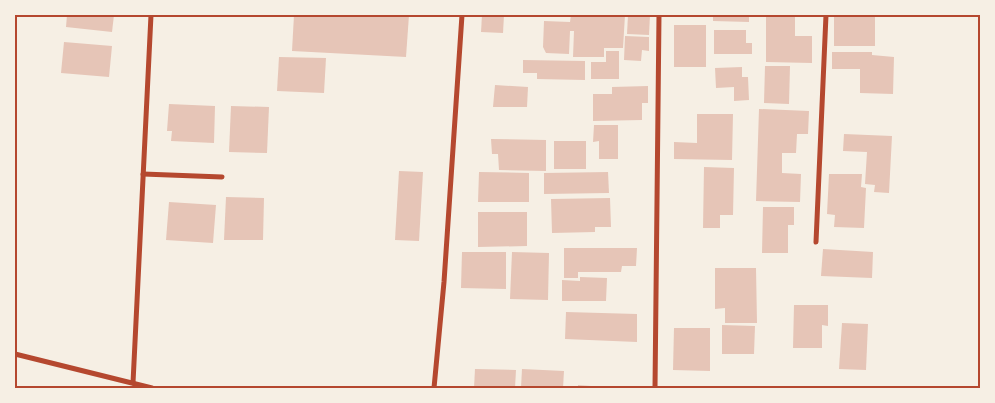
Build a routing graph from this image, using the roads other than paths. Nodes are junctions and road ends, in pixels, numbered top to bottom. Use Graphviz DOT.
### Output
graph roads {
  1 [pos="151,15"];
  2 [pos="462,15"];
  3 [pos="659,15"];
  4 [pos="826,15"];
  5 [pos="143,174"];
  6 [pos="222,177"];
  7 [pos="816,242"];
  8 [pos="15,354"];
  9 [pos="133,383"];
  10 [pos="152,388"];
  11 [pos="434,388"];
  12 [pos="655,388"];
  1 -- 5 [label="street"];
  2 -- 11 [label="street"];
  3 -- 12 [label="street"];
  4 -- 7 [label="street"];
  5 -- 6 [label="street"];
  5 -- 9 [label="street"];
  8 -- 9 [label="street"];
  9 -- 10 [label="street"];
}
